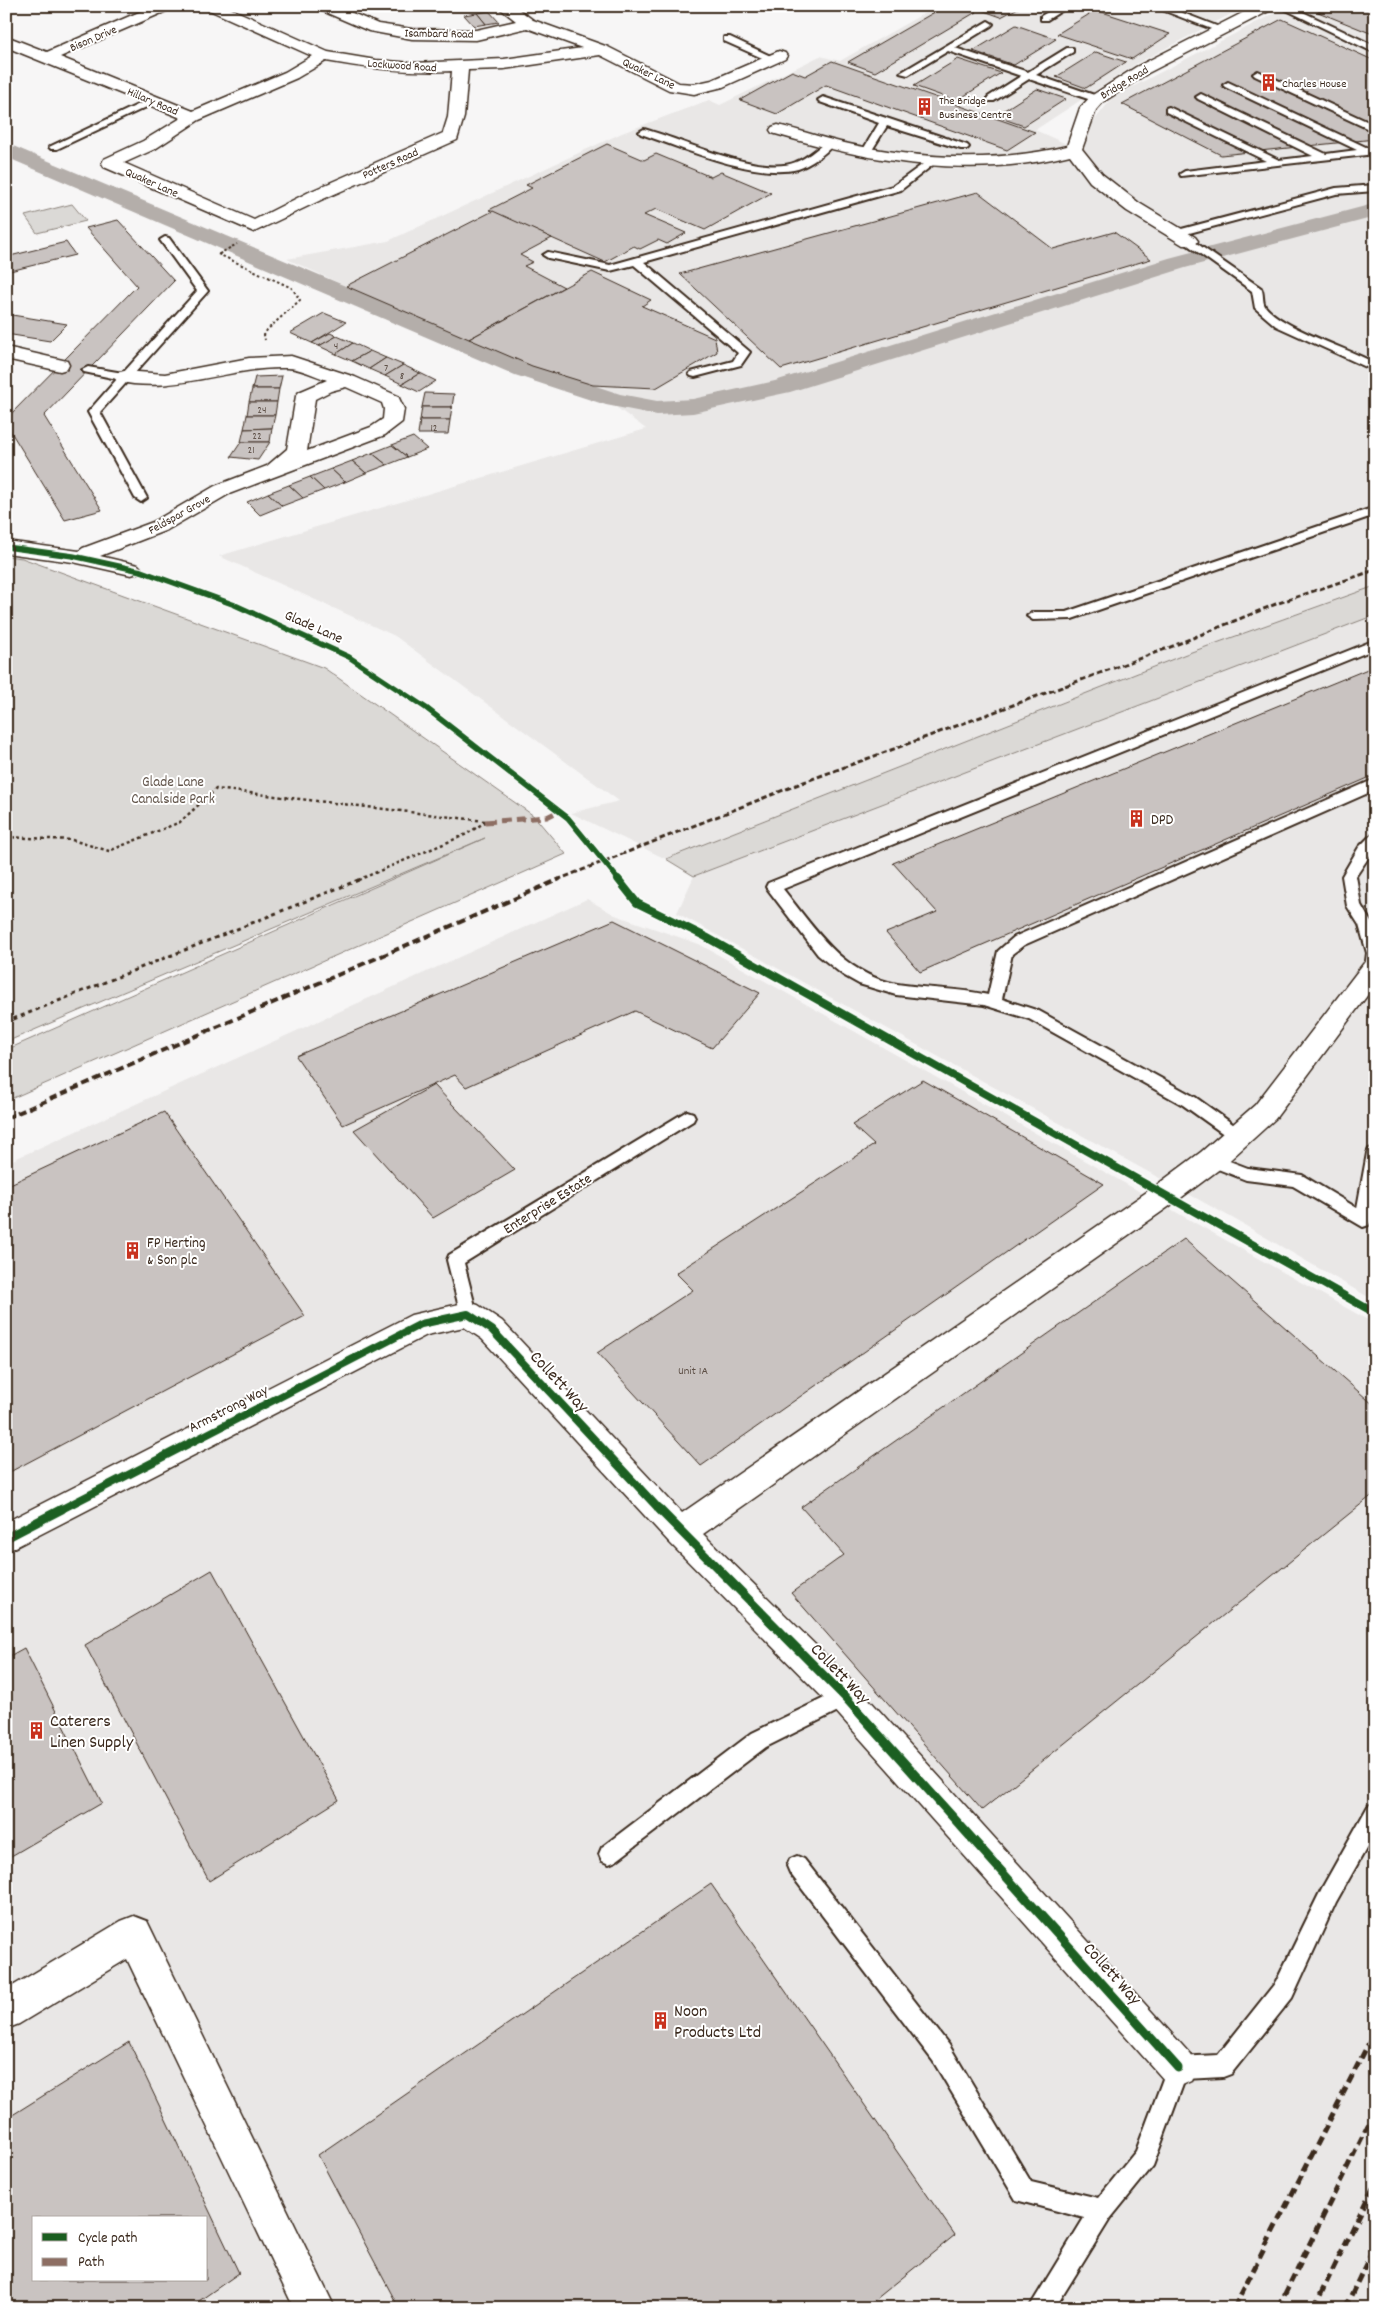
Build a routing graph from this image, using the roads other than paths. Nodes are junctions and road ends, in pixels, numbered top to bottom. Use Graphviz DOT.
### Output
graph roads {
  1 [pos="166,6"];
  2 [pos="212,6"];
  3 [pos="323,6"];
  4 [pos="504,6"];
  5 [pos="1065,6"];
  6 [pos="1156,6"];
  7 [pos="1268,6"];
  8 [pos="1282,6"];
  9 [pos="1044,18"];
  10 [pos="528,23"];
  11 [pos="988,24"];
  12 [pos="1222,30"];
  13 [pos="726,39"];
  14 [pos="6,41"];
  15 [pos="948,48"];
  16 [pos="602,50"];
  17 [pos="1070,50"];
  18 [pos="1375,50"];
  19 [pos="324,56"];
  20 [pos="48,57"];
  21 [pos="776,57"];
  22 [pos="460,67"];
  23 [pos="904,73"];
  24 [pos="1258,74"];
  25 [pos="1029,76"];
  26 [pos="1228,85"];
  27 [pos="1201,97"];
  28 [pos="991,99"];
  29 [pos="1097,99"];
  30 [pos="823,100"];
  31 [pos="152,101"];
  32 [pos="1169,110"];
  33 [pos="193,117"];
  34 [pos="885,122"];
  35 [pos="1375,129"];
  36 [pos="778,130"];
  37 [pos="644,132"];
  38 [pos="828,145"];
  39 [pos="54,147"];
  40 [pos="964,147"];
  41 [pos="1074,149"];
  42 [pos="1372,151"];
  43 [pos="866,153"];
  44 [pos="1326,158"];
  45 [pos="930,162"];
  46 [pos="1278,163"];
  47 [pos="1185,174"];
  48 [pos="1375,188"];
  49 [pos="260,224"];
  50 [pos="1183,237"];
  51 [pos="165,240"];
  52 [pos="548,255"];
  53 [pos="636,261"];
  54 [pos="6,353"];
  55 [pos="302,364"];
  56 [pos="60,365"];
  57 [pos="1375,368"];
  58 [pos="88,370"];
  59 [pos="695,374"];
  60 [pos="124,378"];
  61 [pos="348,381"];
  62 [pos="306,396"];
  63 [pos="274,470"];
  64 [pos="141,498"];
  65 [pos="1375,511"];
  66 [pos="6,547"];
  67 [pos="84,558"];
  68 [pos="131,569"];
  69 [pos="1033,616"];
  70 [pos="1375,644"];
  71 [pos="1375,784"];
  72 [pos="1375,839"];
  73 [pos="1374,969"];
  74 [pos="994,1002"];
  75 [pos="687,1117"];
  76 [pos="1238,1136"];
  77 [pos="1375,1154"];
  78 [pos="1211,1160"];
  79 [pos="1369,1218"];
  80 [pos="468,1314"];
  81 [pos="680,1532"];
  82 [pos="6,1538"];
  83 [pos="845,1696"];
  84 [pos="1375,1813"];
  85 [pos="609,1854"];
  86 [pos="797,1866"];
  87 [pos="6,2011"];
  88 [pos="1178,2068"];
  89 [pos="1102,2211"];
  90 [pos="315,2308"];
  91 [pos="1041,2308"];
  1 -- 20 [label="street, Bison Drive"];
  2 -- 19 [label="street, Lockwood Road"];
  3 -- 10 [label="street, Isambard Road"];
  4 -- 10 [label="street, Quaker Lane"];
  5 -- 9 [label="lane"];
  6 -- 12 [label="lane"];
  7 -- 12 [label="street, Bridge Road"];
  8 -- 18 [label="lane"];
  10 -- 16 [label="street, Quaker Lane"];
  11 -- 15 [label="lane"];
  12 -- 29 [label="street, Bridge Road"];
  13 -- 21 [label="lane"];
  14 -- 20 [label="street, Hillary Road"];
  15 -- 23 [label="lane"];
  15 -- 25 [label="lane"];
  16 -- 21 [label="street, Quaker Lane"];
  16 -- 22 [label="street, Lockwood Road"];
  17 -- 25 [label="lane"];
  19 -- 22 [label="street, Lockwood Road"];
  19 -- 33 [label="street, Hillary Road"];
  20 -- 31 [label="street, Hillary Road"];
  22 -- 49 [label="street, Potters Road"];
  24 -- 35 [label="lane"];
  25 -- 28 [label="lane"];
  25 -- 29 [label="lane"];
  26 -- 42 [label="lane"];
  27 -- 44 [label="lane"];
  29 -- 41 [label="street, Bridge Road"];
  30 -- 34 [label="lane"];
  31 -- 33 [label="street, Hillary Road"];
  31 -- 39 [label="lane"];
  32 -- 46 [label="lane"];
  33 -- 49 [label="street, Quaker Lane"];
  34 -- 40 [label="lane"];
  34 -- 43 [label="lane"];
  36 -- 38 [label="street"];
  37 -- 38 [label="lane"];
  38 -- 43 [label="street"];
  41 -- 45 [label="street"];
  41 -- 50 [label="street"];
  42 -- 44 [label="lane"];
  43 -- 45 [label="street"];
  44 -- 46 [label="lane"];
  45 -- 53 [label="lane"];
  46 -- 47 [label="lane"];
  48 -- 50 [label="lane"];
  50 -- 57 [label="lane"];
  51 -- 60 [label="lane"];
  52 -- 53 [label="lane"];
  53 -- 59 [label="lane"];
  54 -- 56 [label="street"];
  55 -- 60 [label="street, Feldspar Grove"];
  55 -- 61 [label="street, Feldspar Grove"];
  55 -- 62 [label="street, Feldspar Grove"];
  58 -- 60 [label="lane"];
  60 -- 64 [label="lane"];
  61 -- 62 [label="street"];
  61 -- 63 [label="street, Feldspar Grove"];
  62 -- 63 [label="street, Feldspar Grove"];
  63 -- 67 [label="street, Feldspar Grove"];
  65 -- 69 [label="lane"];
  66 -- 67 [label="street"];
  67 -- 68 [label="street"];
  70 -- 74 [label="lane"];
  71 -- 74 [label="lane"];
  72 -- 73 [label="lane"];
  73 -- 76 [label="street"];
  74 -- 76 [label="lane"];
  75 -- 80 [label="lane, Enterprise Estate"];
  76 -- 78 [label="street"];
  77 -- 79 [label="lane"];
  78 -- 79 [label="lane"];
  78 -- 81 [label="street"];
  80 -- 81 [label="street, Collett Way"];
  80 -- 82 [label="street, Armstrong Way"];
  81 -- 83 [label="street, Collett Way"];
  83 -- 85 [label="lane"];
  83 -- 88 [label="street, Collett Way"];
  84 -- 88 [label="lane"];
  86 -- 89 [label="lane"];
  87 -- 90 [label="street"];
  88 -- 89 [label="lane"];
  89 -- 91 [label="lane"];
}
